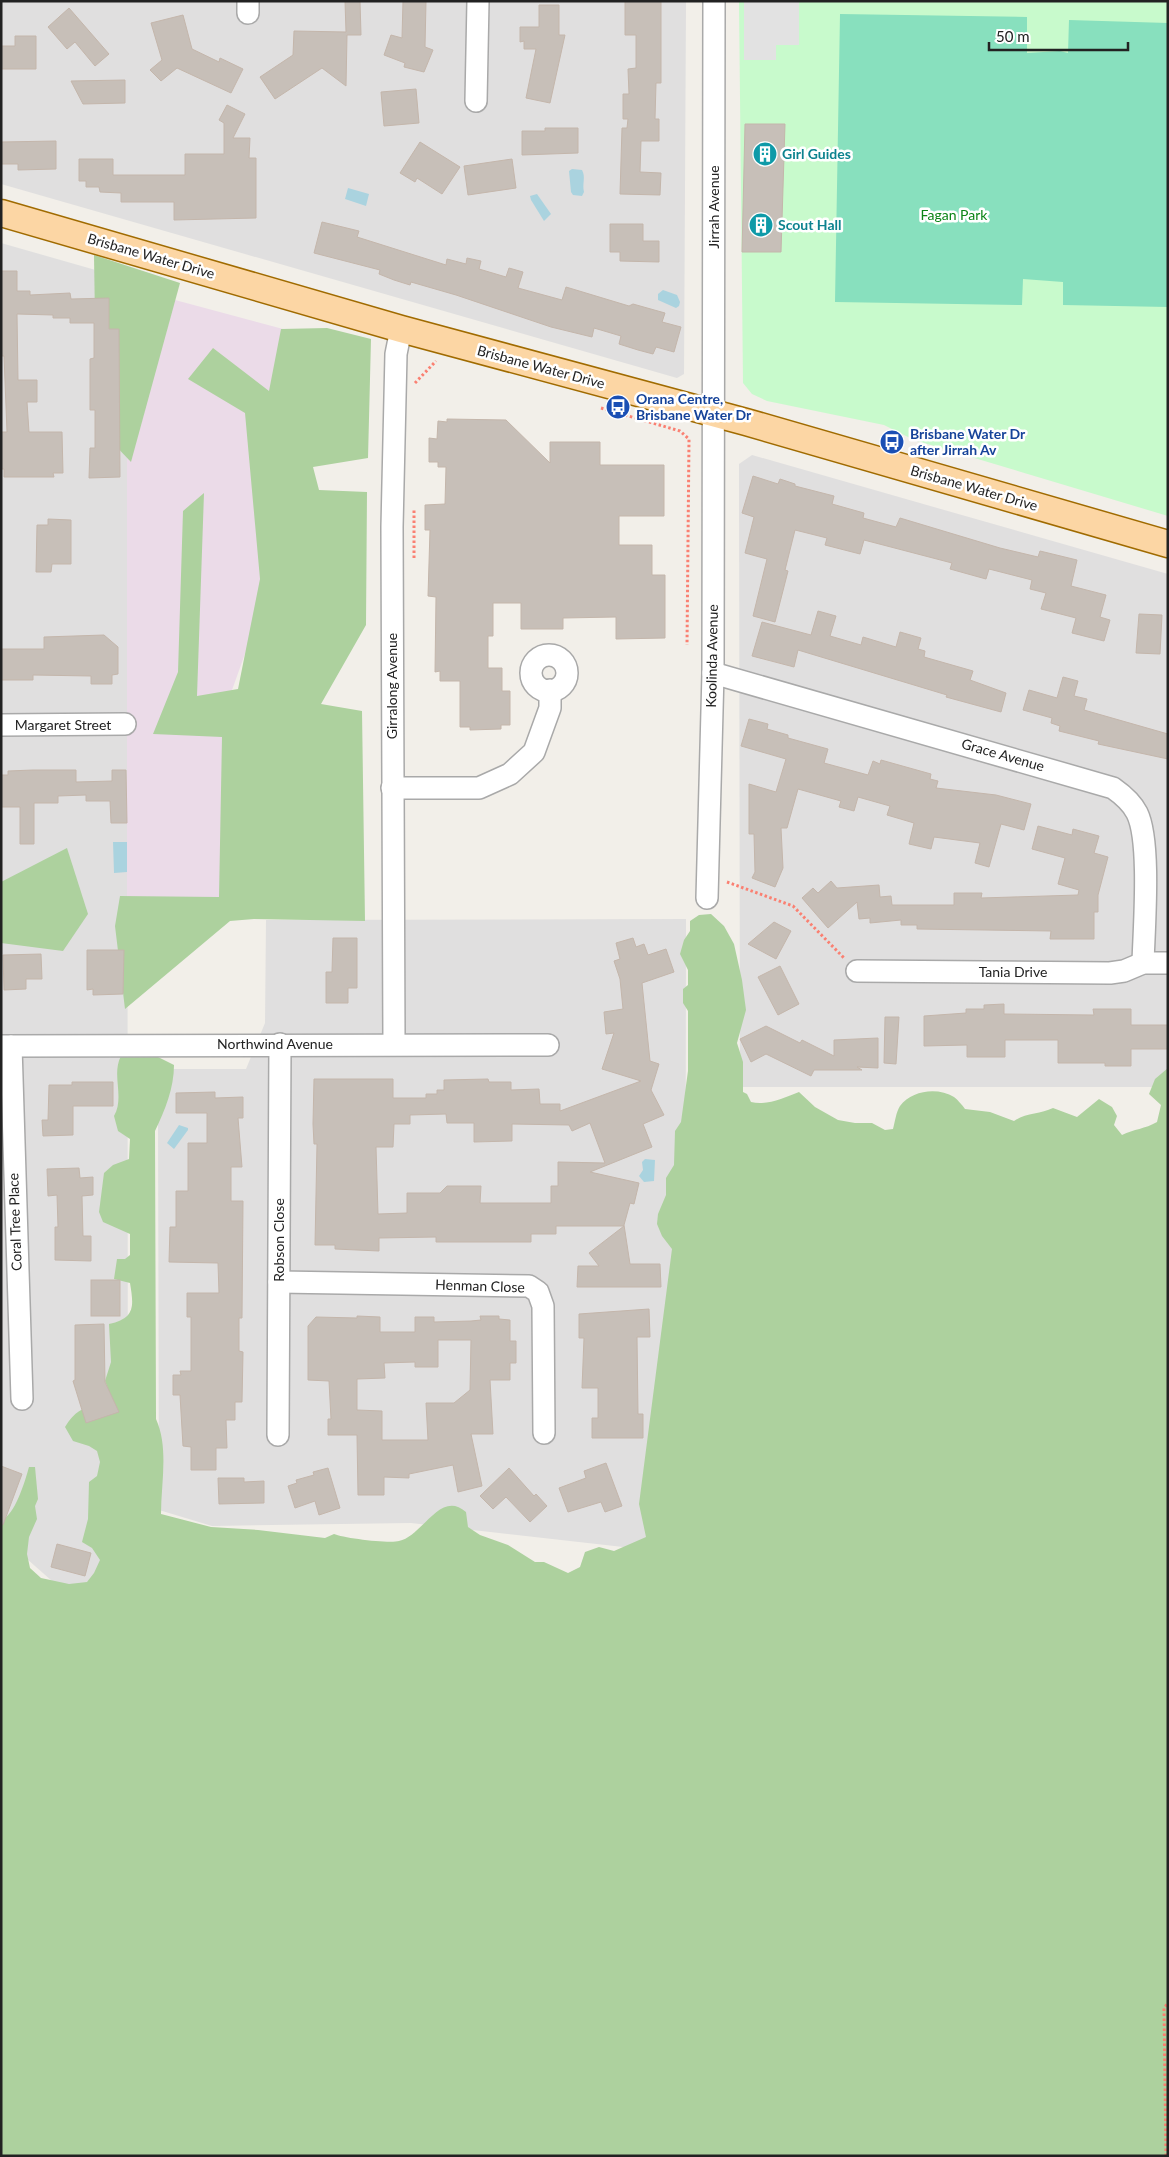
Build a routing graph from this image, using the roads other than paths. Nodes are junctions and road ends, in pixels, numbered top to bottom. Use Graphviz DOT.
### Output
graph roads {
  1 [pos="478,1"];
  2 [pos="714,1"];
  3 [pos="476,101"];
  4 [pos="1,213"];
  5 [pos="402,329"];
  6 [pos="714,413"];
  7 [pos="1168,544"];
  8 [pos="713,673"];
  9 [pos="550,690"];
  10 [pos="125,724"];
  11 [pos="1,725"];
  12 [pos="392,788"];
  13 [pos="707,898"];
  14 [pos="1143,963"];
  15 [pos="1168,963"];
  16 [pos="857,971"];
  17 [pos="280,1044"];
  18 [pos="394,1044"];
  19 [pos="548,1045"];
  20 [pos="6,1046"];
  21 [pos="9,1262"];
  22 [pos="279,1282"];
  23 [pos="22,1399"];
  24 [pos="544,1433"];
  25 [pos="278,1435"];
  1 -- 3 [label="street"];
  2 -- 6 [label="street, Jirrah Avenue"];
  4 -- 5 [label="main road, Brisbane Water Drive"];
  5 -- 6 [label="main road, Brisbane Water Drive"];
  5 -- 12 [label="street, Girralong Avenue"];
  6 -- 7 [label="main road, Brisbane Water Drive"];
  6 -- 8 [label="street, Koolinda Avenue"];
  8 -- 13 [label="street, Koolinda Avenue"];
  8 -- 14 [label="street, Grace Avenue"];
  9 -- 12 [label="street"];
  10 -- 11 [label="street, Margaret Street"];
  12 -- 18 [label="street, Girralong Avenue"];
  14 -- 15 [label="street, Tania Drive"];
  14 -- 16 [label="street, Tania Drive"];
  17 -- 18 [label="street, Northwind Avenue"];
  17 -- 20 [label="street, Northwind Avenue"];
  17 -- 22 [label="street, Robson Close"];
  18 -- 19 [label="street, Northwind Avenue"];
  20 -- 21 [label="street, Coral Tree Place"];
  21 -- 23 [label="street, Coral Tree Place"];
  22 -- 24 [label="street, Henman Close"];
  22 -- 25 [label="street, Robson Close"];
}
